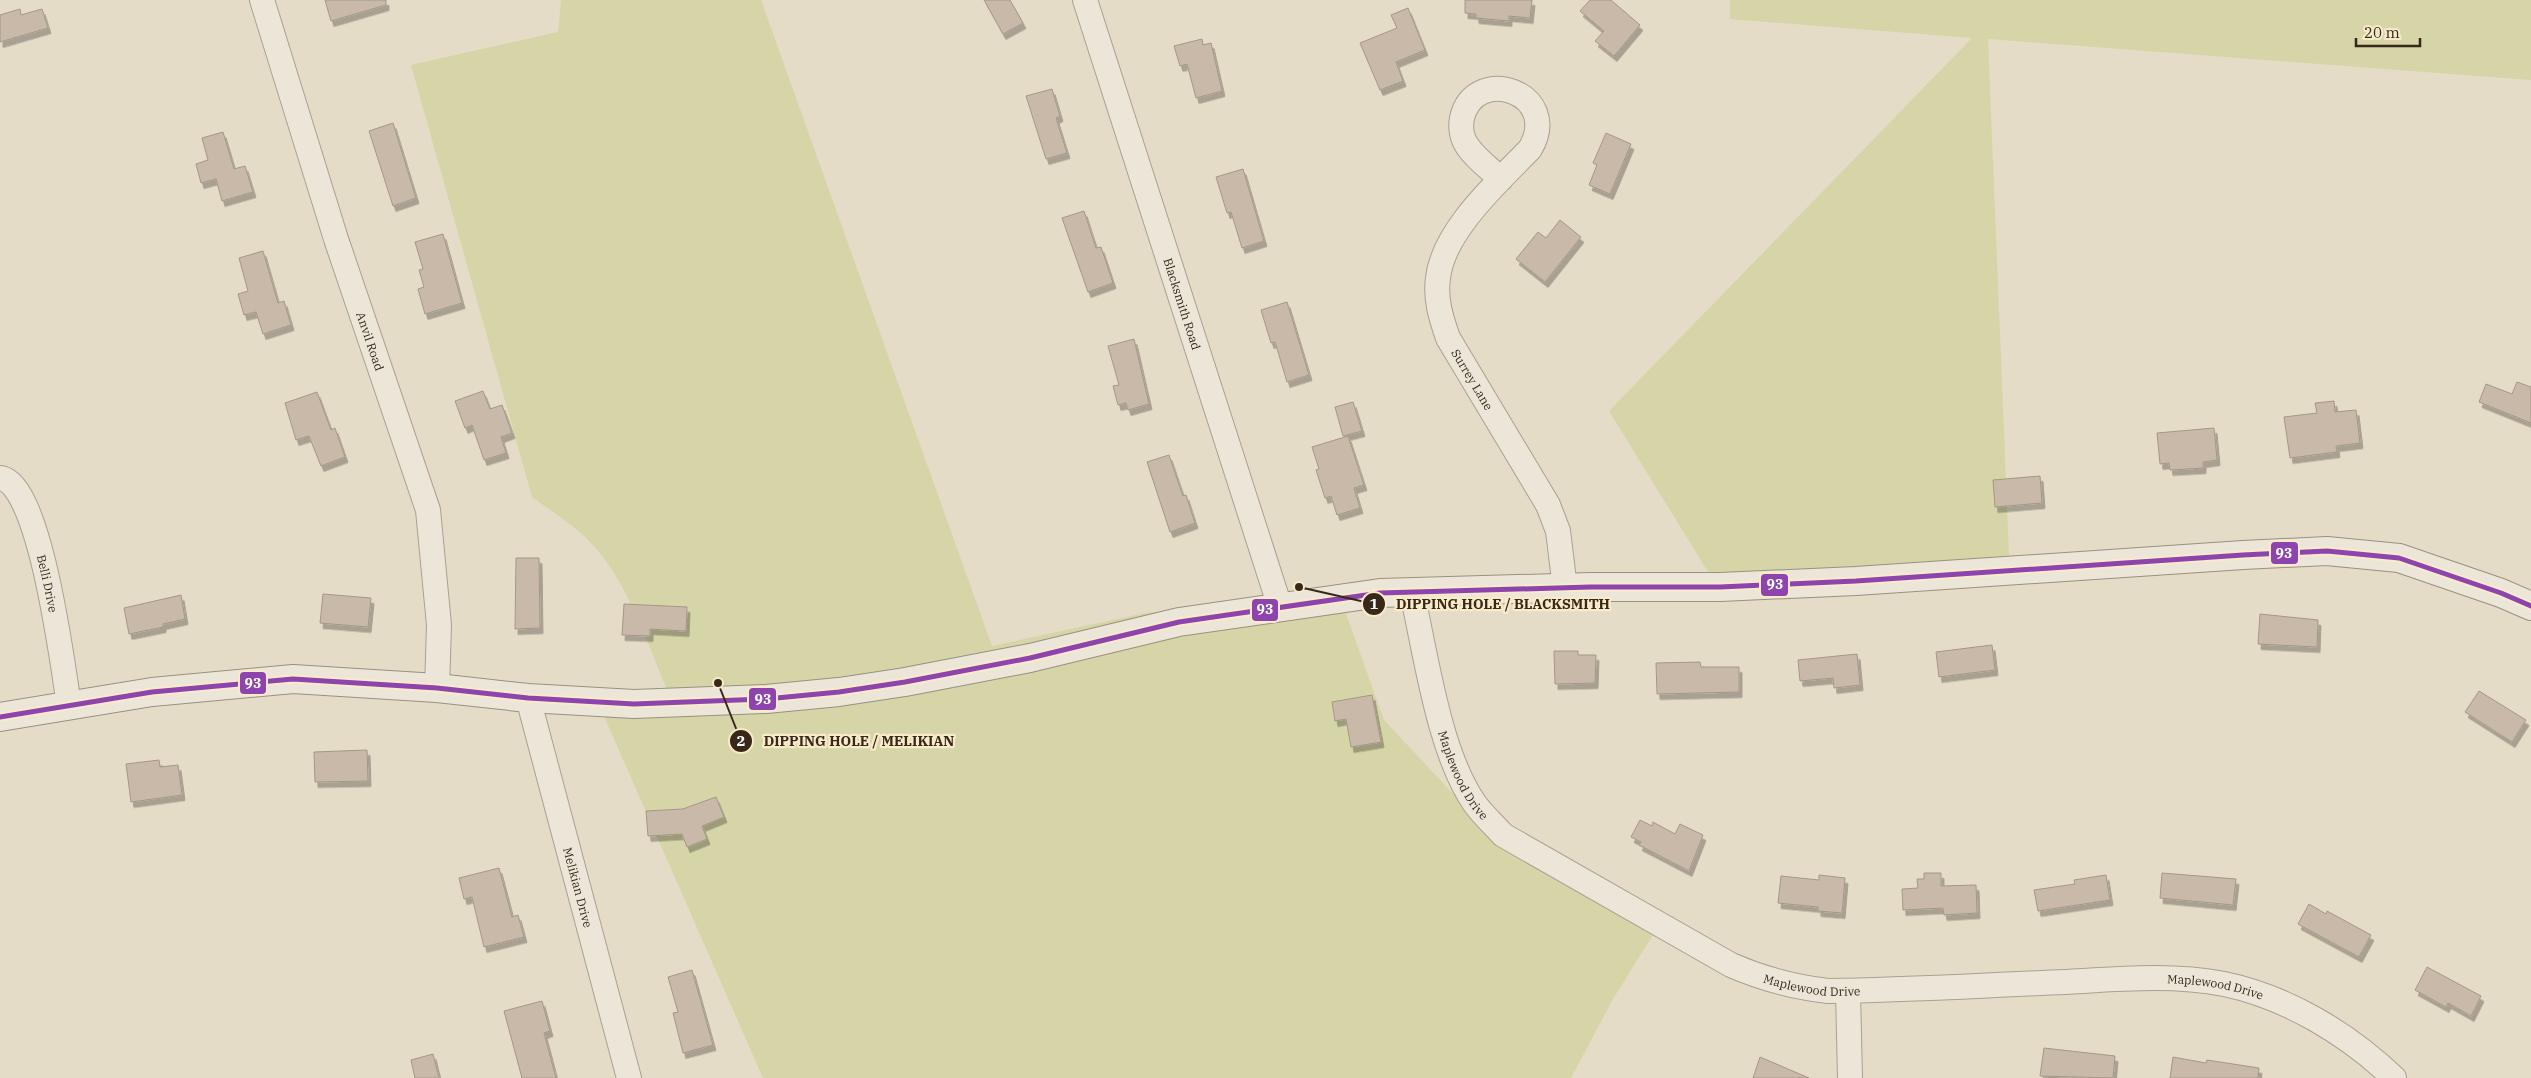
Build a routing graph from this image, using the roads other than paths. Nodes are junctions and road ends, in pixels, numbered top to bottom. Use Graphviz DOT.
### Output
graph roads {
  1 [pos="262,0"];
  2 [pos="1085,0"];
  3 [pos="1501,179"];
  4 [pos="0,478"];
  5 [pos="1564,588"];
  6 [pos="1412,593"];
  7 [pos="1280,606"];
  8 [pos="2531,606"];
  9 [pos="437,688"];
  10 [pos="528,698"];
  11 [pos="69,705"];
  12 [pos="0,717"];
  13 [pos="1848,991"];
  14 [pos="629,1078"];
  15 [pos="1850,1078"];
  16 [pos="2394,1078"];
  1 -- 9 [label="street, Anvil Road"];
  2 -- 7 [label="street, Blacksmith Road"];
  3 -- 5 [label="street, Surrey Lane"];
  4 -- 11 [label="street, Belli Drive"];
  5 -- 6 [label="main road"];
  5 -- 8 [label="main road"];
  6 -- 7 [label="main road"];
  6 -- 13 [label="street, Maplewood Drive"];
  7 -- 10 [label="main road"];
  9 -- 10 [label="main road"];
  9 -- 11 [label="main road"];
  10 -- 14 [label="street, Melikian Drive"];
  11 -- 12 [label="main road"];
  13 -- 15 [label="street"];
  13 -- 16 [label="street, Maplewood Drive"];
}
